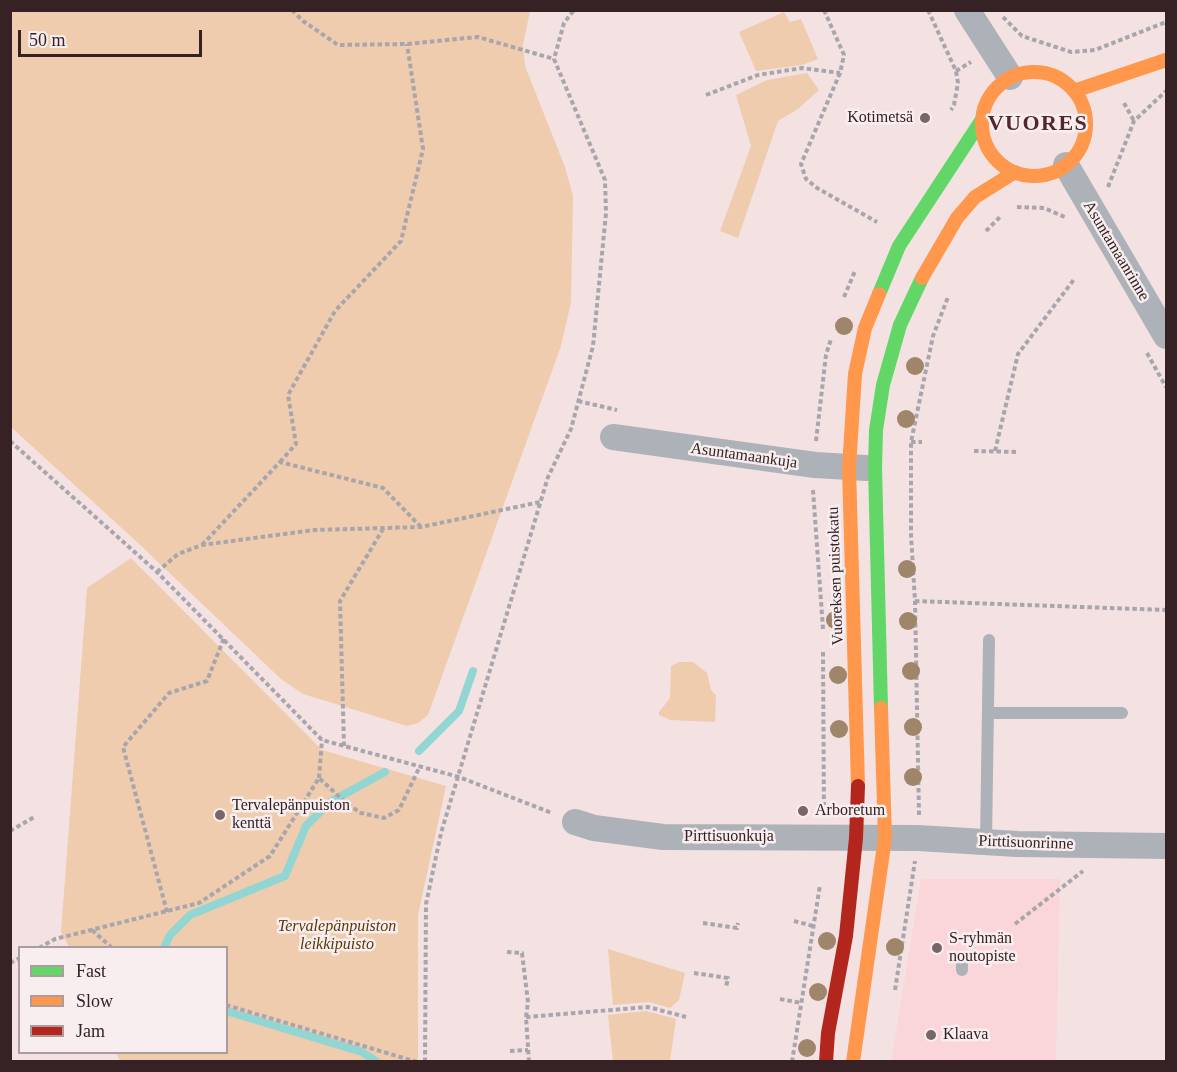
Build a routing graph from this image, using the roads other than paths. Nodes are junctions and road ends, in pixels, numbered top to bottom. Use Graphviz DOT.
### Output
graph roads {
  1 [pos="967,10"];
  2 [pos="1162,62"];
  3 [pos="1010,76"];
  4 [pos="1129,87"];
  5 [pos="1074,91"];
  6 [pos="981,121"];
  7 [pos="1066,165"];
  8 [pos="1015,172"];
  9 [pos="1167,336"];
  10 [pos="613,437"];
  11 [pos="849,468"];
  12 [pos="875,468"];
  13 [pos="989,640"];
  14 [pos="988,713"];
  15 [pos="1122,713"];
  16 [pos="574,822"];
  17 [pos="856,838"];
  18 [pos="885,838"];
  19 [pos="986,842"];
  20 [pos="1167,846"];
  21 [pos="826,1062"];
  22 [pos="853,1062"];
  1 -- 3 [label="street"];
  2 -- 4 [label="main road"];
  2 -- 5 [label="main road"];
  3 -- 5 [label="main road"];
  3 -- 6 [label="main road"];
  5 -- 7 [label="main road"];
  6 -- 8 [label="main road"];
  6 -- 11 [label="main road, Vuoreksen puistokatu"];
  7 -- 8 [label="main road"];
  7 -- 9 [label="street, Asuntamaanrinne"];
  8 -- 12 [label="main road"];
  10 -- 11 [label="street, Asuntamaankuja"];
  11 -- 12 [label="street, Asuntamaankuja"];
  11 -- 17 [label="main road, Vuoreksen puistokatu"];
  12 -- 18 [label="main road"];
  13 -- 14 [label="lane"];
  14 -- 15 [label="lane"];
  14 -- 19 [label="lane"];
  16 -- 17 [label="street, Pirttisuonkuja"];
  17 -- 18 [label="street, Pirttisuonkuja"];
  17 -- 21 [label="main road, Vuoreksen puistokatu"];
  18 -- 19 [label="street, Pirttisuonrinne"];
  18 -- 22 [label="main road"];
  19 -- 20 [label="street, Pirttisuonrinne"];
}
